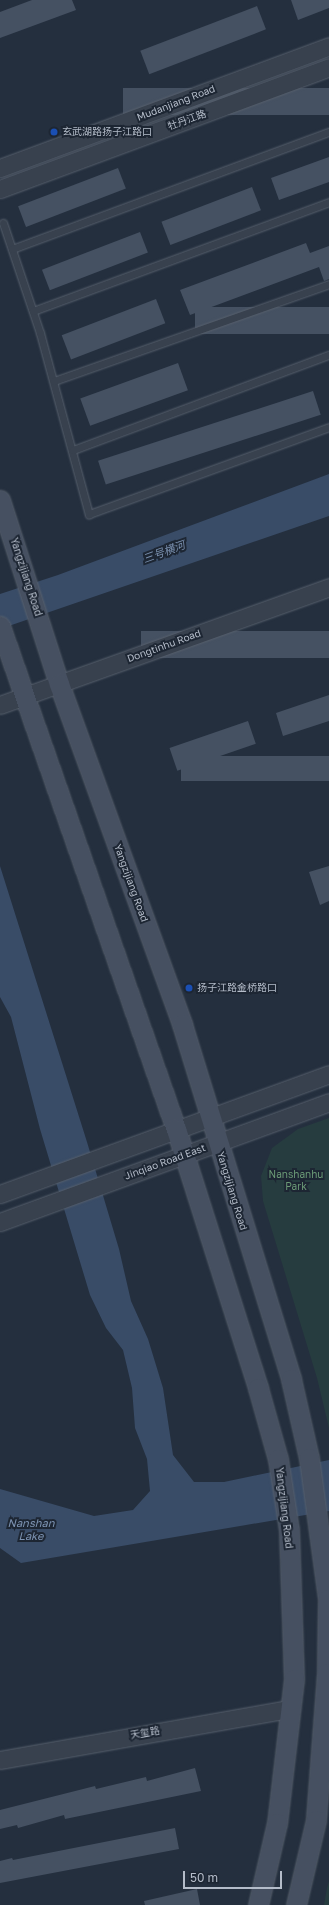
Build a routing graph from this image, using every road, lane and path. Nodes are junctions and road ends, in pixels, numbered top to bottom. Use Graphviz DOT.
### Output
graph roads {
  1 [pos="329,46"];
  2 [pos="329,67"];
  3 [pos="329,132"];
  4 [pos="0,168"];
  5 [pos="0,189"];
  6 [pos="329,202"];
  7 [pos="3,223"];
  8 [pos="12,249"];
  9 [pos="329,284"];
  10 [pos="33,310"];
  11 [pos="329,355"];
  12 [pos="54,381"];
  13 [pos="329,427"];
  14 [pos="73,450"];
  15 [pos="0,500"];
  16 [pos="329,587"];
  17 [pos="0,626"];
  18 [pos="59,684"];
  19 [pos="25,697"];
  20 [pos="0,706"];
  21 [pos="329,1074"];
  22 [pos="329,1102"];
  23 [pos="209,1117"];
  24 [pos="176,1129"];
  25 [pos="217,1143"];
  26 [pos="185,1155"];
  27 [pos="0,1194"];
  28 [pos="0,1222"];
  29 [pos="328,1673"];
  30 [pos="290,1709"];
  31 [pos="0,1760"];
  32 [pos="258,1905"];
  33 [pos="296,1905"];
  1 -- 4 [label="street, Mudanjiang Road"];
  2 -- 5 [label="street, 牡丹江路"];
  3 -- 8 [label="lane"];
  6 -- 10 [label="lane"];
  7 -- 8 [label="lane"];
  8 -- 10 [label="lane"];
  9 -- 12 [label="lane"];
  10 -- 12 [label="lane"];
  11 -- 14 [label="lane"];
  12 -- 14 [label="lane"];
  13 -- 14 [label="lane"];
  15 -- 18 [label="main road, Yangzijiang Road"];
  16 -- 18 [label="street, Dongtinhu Road"];
  17 -- 19 [label="main road, Yangzijiang Road"];
  18 -- 19 [label="street, Dongtinhu Road"];
  18 -- 23 [label="main road, Yangzijiang Road"];
  19 -- 20 [label="street, Dongtinhu Road"];
  19 -- 24 [label="main road, Yangzijiang Road"];
  21 -- 23 [label="street"];
  22 -- 25 [label="street, Jinqiao Road East"];
  23 -- 24 [label="street"];
  23 -- 25 [label="main road, Yangzijiang Road"];
  24 -- 26 [label="main road, Yangzijiang Road"];
  24 -- 27 [label="street"];
  25 -- 26 [label="street, Jinqiao Road East"];
  25 -- 29 [label="main road, Yangzijiang Road"];
  26 -- 28 [label="street, Jinqiao Road East"];
  26 -- 30 [label="main road, Yangzijiang Road"];
  29 -- 33 [label="main road, Yangzijiang Road"];
  30 -- 31 [label="street, 天玺路"];
  30 -- 32 [label="main road, Yangzijiang Road"];
}
